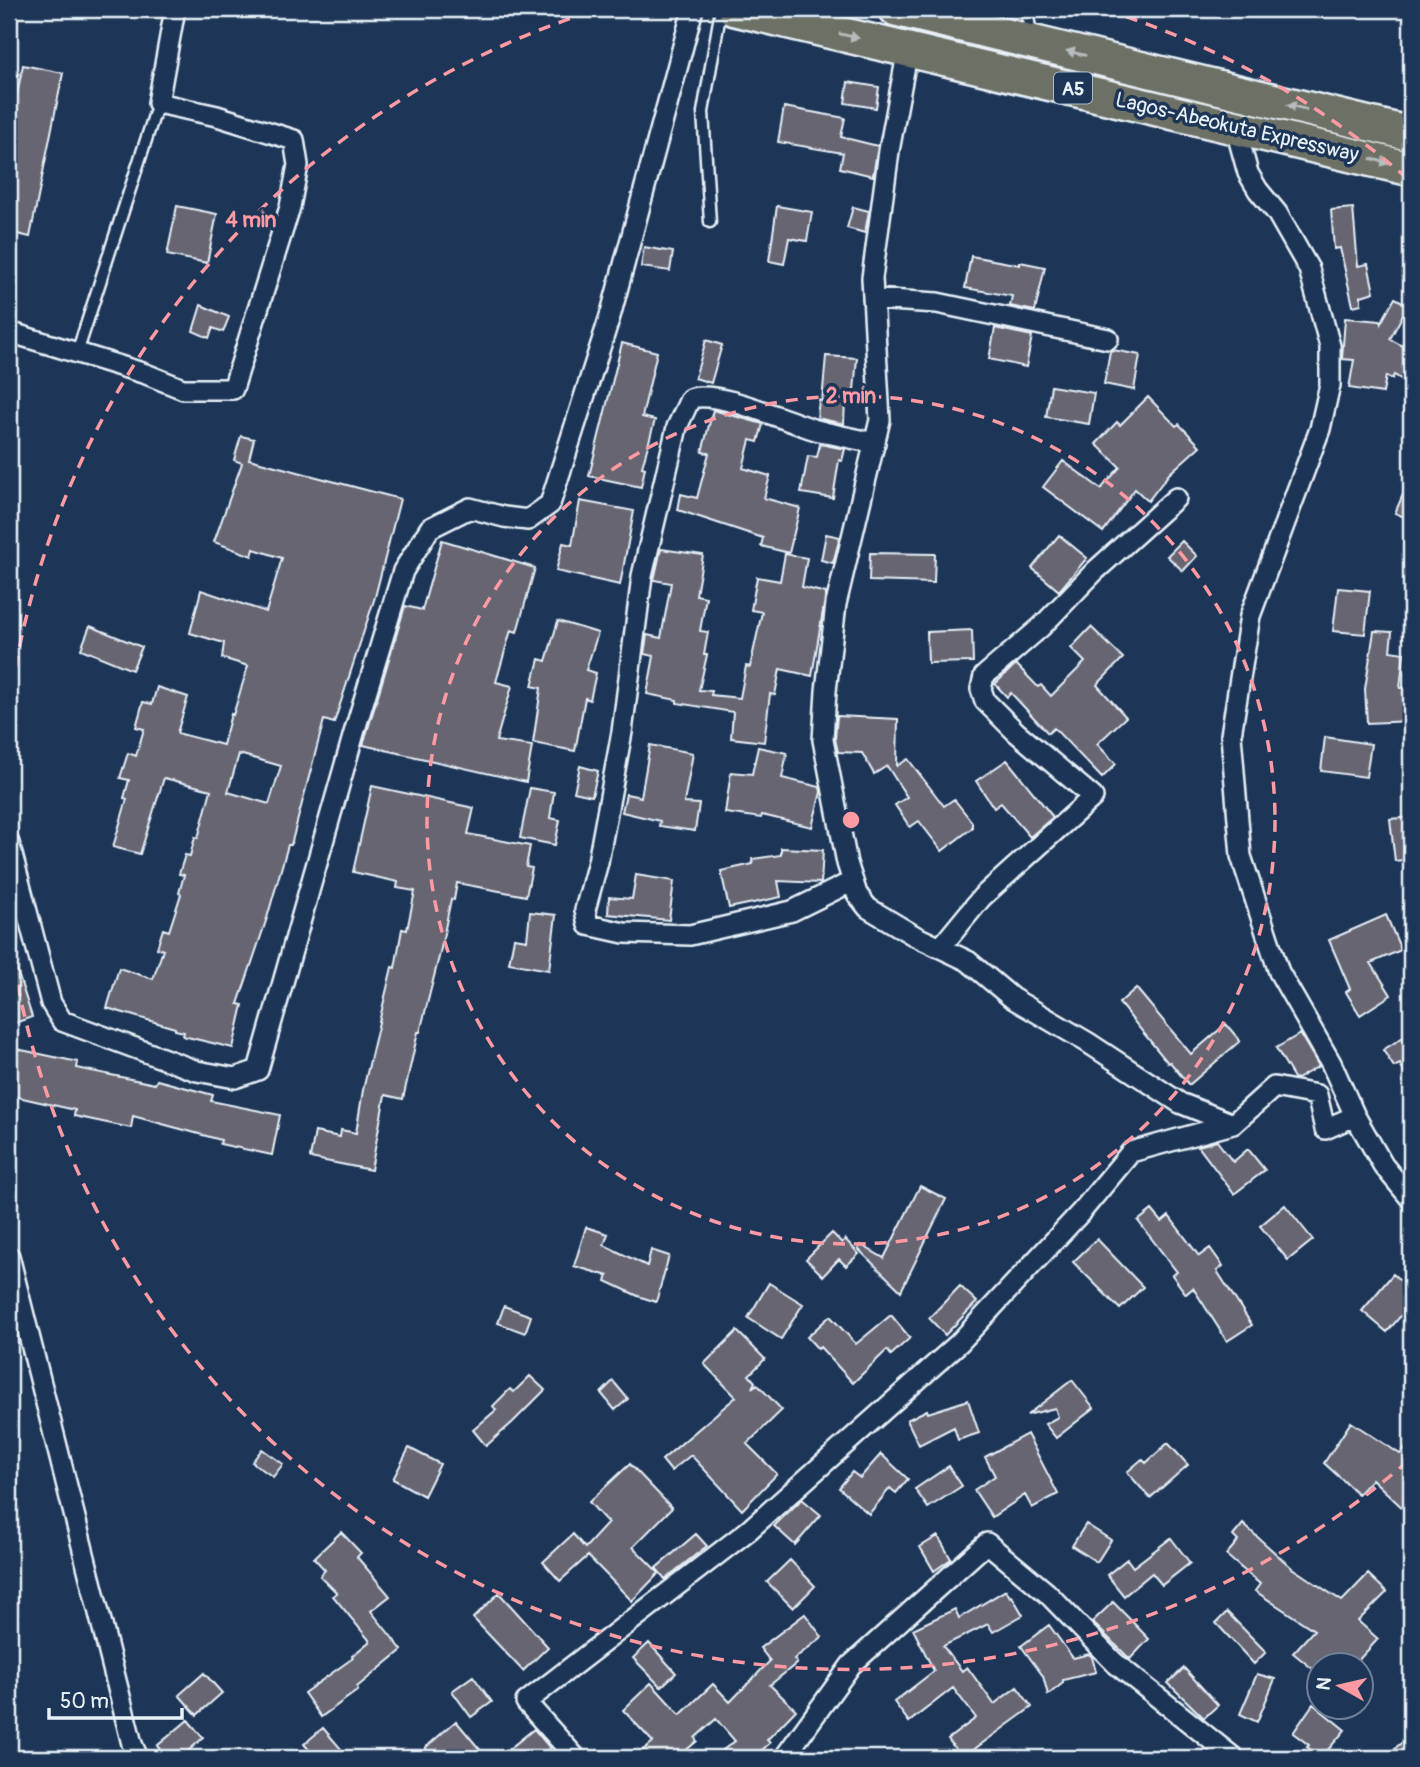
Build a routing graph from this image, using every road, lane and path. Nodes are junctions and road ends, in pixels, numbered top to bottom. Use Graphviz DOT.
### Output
graph roads {
  1 [pos="175,9"];
  2 [pos="693,9"];
  3 [pos="721,9"];
  4 [pos="735,9"];
  5 [pos="899,9"];
  6 [pos="1026,9"];
  7 [pos="941,14"];
  8 [pos="1033,42"];
  9 [pos="908,49"];
  10 [pos="158,103"];
  11 [pos="1235,126"];
  12 [pos="1411,134"];
  13 [pos="1411,169"];
  14 [pos="710,222"];
  15 [pos="873,299"];
  16 [pos="9,332"];
  17 [pos="1108,339"];
  18 [pos="77,353"];
  19 [pos="875,443"];
  20 [pos="1175,498"];
  21 [pos="9,843"];
  22 [pos="853,881"];
  23 [pos="941,947"];
  24 [pos="1355,1116"];
  25 [pos="1233,1124"];
  26 [pos="1411,1199"];
  27 [pos="9,1256"];
  28 [pos="138,1758"];
  29 [pos="576,1758"];
  30 [pos="784,1758"];
  31 [pos="1234,1758"];
  1 -- 10 [label="street"];
  2 -- 21 [label="street"];
  3 -- 14 [label="lane"];
  4 -- 9 [label="highway, Lagos-Abeokuta Expressway / A5, one-way"];
  5 -- 7 [label="highway, Lagos-Abeokuta Expressway / A5"];
  6 -- 8 [label="lane"];
  7 -- 8 [label="highway, Lagos-Abeokuta Expressway / A5"];
  12 -- 8 [label="highway, Lagos-Abeokuta Expressway / A5, one-way"];
  9 -- 11 [label="highway, Lagos-Abeokuta Expressway / A5"];
  9 -- 15 [label="street"];
  10 -- 18 [label="lane"];
  10 -- 18 [label="street"];
  11 -- 13 [label="highway, Lagos-Abeokuta Expressway / A5, one-way"];
  11 -- 24 [label="street"];
  15 -- 17 [label="street"];
  15 -- 19 [label="street"];
  16 -- 18 [label="street"];
  19 -- 22 [label="street"];
  19 -- 22 [label="street"];
  20 -- 23 [label="street"];
  22 -- 23 [label="street"];
  23 -- 25 [label="street"];
  24 -- 25 [label="street"];
  24 -- 26 [label="street"];
  25 -- 29 [label="street"];
  27 -- 28 [label="street"];
  30 -- 31 [label="street"];
}
